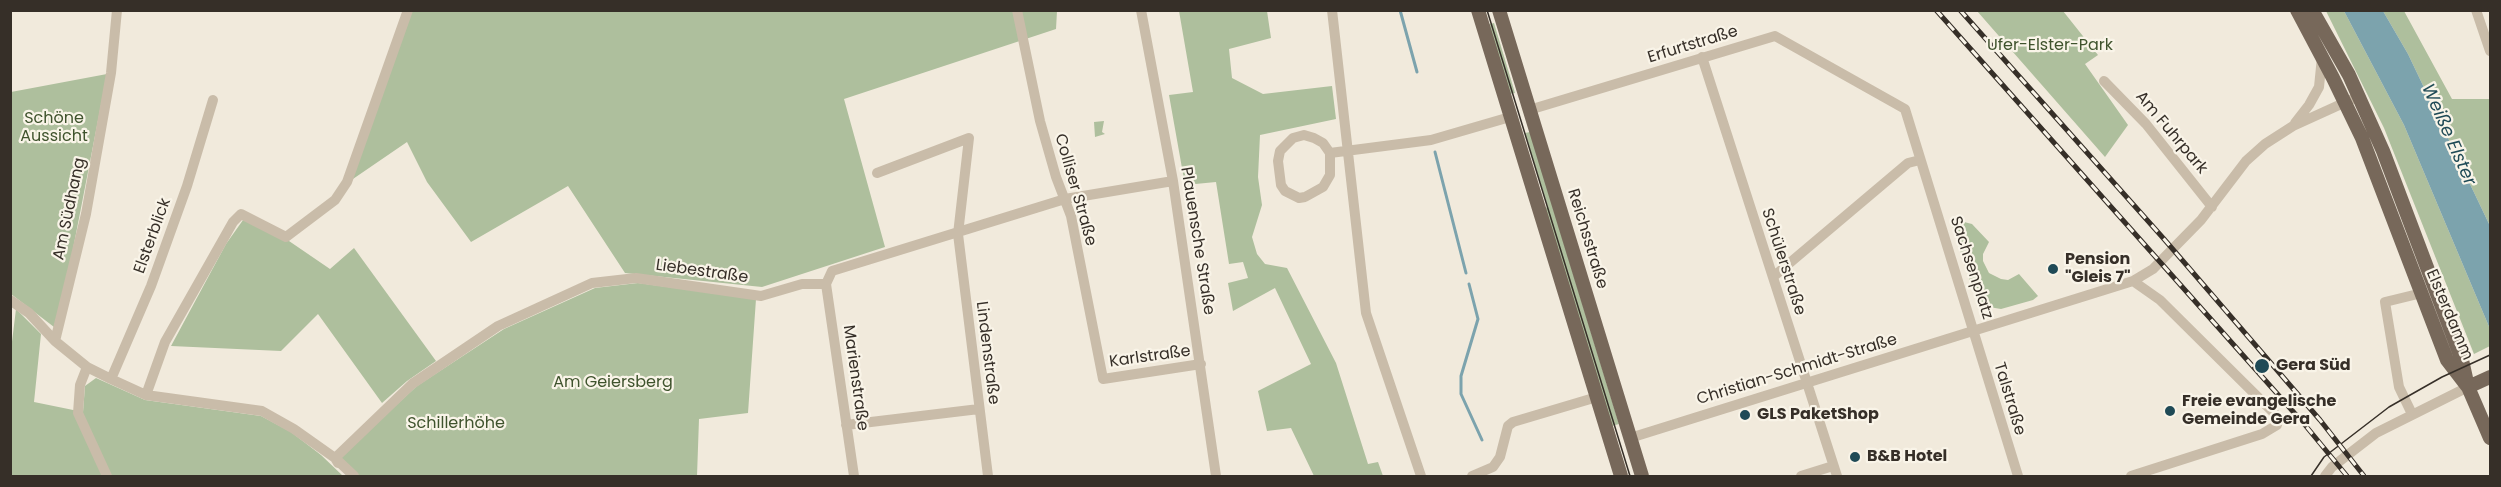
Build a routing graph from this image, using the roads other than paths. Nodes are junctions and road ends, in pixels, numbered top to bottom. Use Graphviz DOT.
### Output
graph roads {
  1 [pos="117,10"];
  2 [pos="408,10"];
  3 [pos="1017,10"];
  4 [pos="1141,10"];
  5 [pos="1332,10"];
  6 [pos="1478,10"];
  7 [pos="1499,10"];
  8 [pos="2297,10"];
  9 [pos="2312,10"];
  10 [pos="2476,10"];
  11 [pos="2490,51"];
  12 [pos="1702,57"];
  13 [pos="2322,57"];
  14 [pos="2104,81"];
  15 [pos="2359,96"];
  16 [pos="213,100"];
  17 [pos="2345,102"];
  18 [pos="1529,110"];
  19 [pos="1510,117"];
  20 [pos="2292,126"];
  21 [pos="1348,150"];
  22 [pos="1330,153"];
  23 [pos="1920,160"];
  24 [pos="877,173"];
  25 [pos="1173,181"];
  26 [pos="1065,200"];
  27 [pos="2212,207"];
  28 [pos="958,234"];
  29 [pos="1773,277"];
  30 [pos="2133,281"];
  31 [pos="826,284"];
  32 [pos="2422,293"];
  33 [pos="10,300"];
  34 [pos="1972,331"];
  35 [pos="55,341"];
  36 [pos="1201,364"];
  37 [pos="87,367"];
  38 [pos="2490,376"];
  39 [pos="111,379"];
  40 [pos="1103,379"];
  41 [pos="1807,383"];
  42 [pos="2468,387"];
  43 [pos="146,395"];
  44 [pos="1597,397"];
  45 [pos="979,409"];
  46 [pos="2412,414"];
  47 [pos="846,425"];
  48 [pos="1630,438"];
  49 [pos="2490,438"];
  50 [pos="1611,444"];
  51 [pos="334,459"];
  52 [pos="1835,471"];
  53 [pos="2325,476"];
  54 [pos="107,477"];
  55 [pos="346,477"];
  56 [pos="354,477"];
  57 [pos="854,477"];
  58 [pos="988,477"];
  59 [pos="1216,477"];
  60 [pos="1421,477"];
  61 [pos="1472,477"];
  62 [pos="1621,477"];
  63 [pos="1642,477"];
  64 [pos="1801,477"];
  65 [pos="2018,477"];
  66 [pos="2131,477"];
  1 -- 35 [label="street, Am Südhang"];
  2 -- 43 [label="street"];
  3 -- 26 [label="street, Colliser Straße"];
  4 -- 25 [label="street, Plauensche Straße"];
  5 -- 21 [label="street"];
  6 -- 19 [label="main road"];
  7 -- 18 [label="main road, Reichsstraße"];
  8 -- 13 [label="main road, Elsterdamm"];
  9 -- 15 [label="main road, Elsterdamm"];
  10 -- 11 [label="street"];
  12 -- 18 [label="street, Erfurtstraße"];
  12 -- 23 [label="street, Erfurtstraße"];
  12 -- 29 [label="street, Schülerstraße"];
  13 -- 17 [label="main road, Elsterdamm"];
  13 -- 20 [label="street"];
  14 -- 27 [label="street, Am Fuhrpark"];
  15 -- 17 [label="street, Am Fuhrpark"];
  15 -- 42 [label="main road, Elsterdamm"];
  16 -- 39 [label="street, Elsterblick"];
  17 -- 20 [label="street, Am Fuhrpark"];
  17 -- 32 [label="main road, Elsterdamm"];
  18 -- 19 [label="main road"];
  18 -- 48 [label="main road, Reichsstraße"];
  19 -- 21 [label="street"];
  19 -- 44 [label="main road"];
  20 -- 27 [label="street, Am Fuhrpark"];
  21 -- 22 [label="street"];
  21 -- 60 [label="street"];
  22 -- 22 [label="street"];
  23 -- 29 [label="street"];
  23 -- 34 [label="street, Sachsenplatz"];
  24 -- 28 [label="street"];
  25 -- 26 [label="street"];
  25 -- 36 [label="street, Plauensche Straße"];
  26 -- 28 [label="street"];
  26 -- 40 [label="street, Colliser Straße"];
  27 -- 30 [label="street, Am Fuhrpark"];
  28 -- 31 [label="street"];
  28 -- 45 [label="street, Lindenstraße"];
  29 -- 41 [label="street, Schülerstraße"];
  30 -- 34 [label="street, Sachsenplatz"];
  30 -- 66 [label="street"];
  31 -- 47 [label="street, Marienstraße"];
  31 -- 51 [label="street, Liebestraße"];
  32 -- 42 [label="main road, Elsterdamm"];
  32 -- 46 [label="street"];
  33 -- 35 [label="street"];
  34 -- 41 [label="street, Christian-Schmidt-Straße"];
  34 -- 65 [label="street, Talstraße"];
  35 -- 37 [label="street"];
  36 -- 40 [label="street, Karlstraße"];
  36 -- 59 [label="street, Plauensche Straße"];
  37 -- 39 [label="street"];
  37 -- 54 [label="street"];
  38 -- 42 [label="main road"];
  39 -- 43 [label="street"];
  41 -- 48 [label="street, Christian-Schmidt-Straße"];
  41 -- 52 [label="street, Schülerstraße"];
  42 -- 46 [label="street"];
  42 -- 49 [label="main road"];
  43 -- 51 [label="street"];
  44 -- 50 [label="main road"];
  44 -- 61 [label="street"];
  45 -- 47 [label="street"];
  45 -- 58 [label="street, Lindenstraße"];
  46 -- 53 [label="street"];
  47 -- 57 [label="street, Marienstraße"];
  48 -- 50 [label="main road"];
  48 -- 63 [label="main road, Reichsstraße"];
  50 -- 62 [label="main road"];
  51 -- 55 [label="street"];
  51 -- 56 [label="street"];
  52 -- 64 [label="street"];
}
